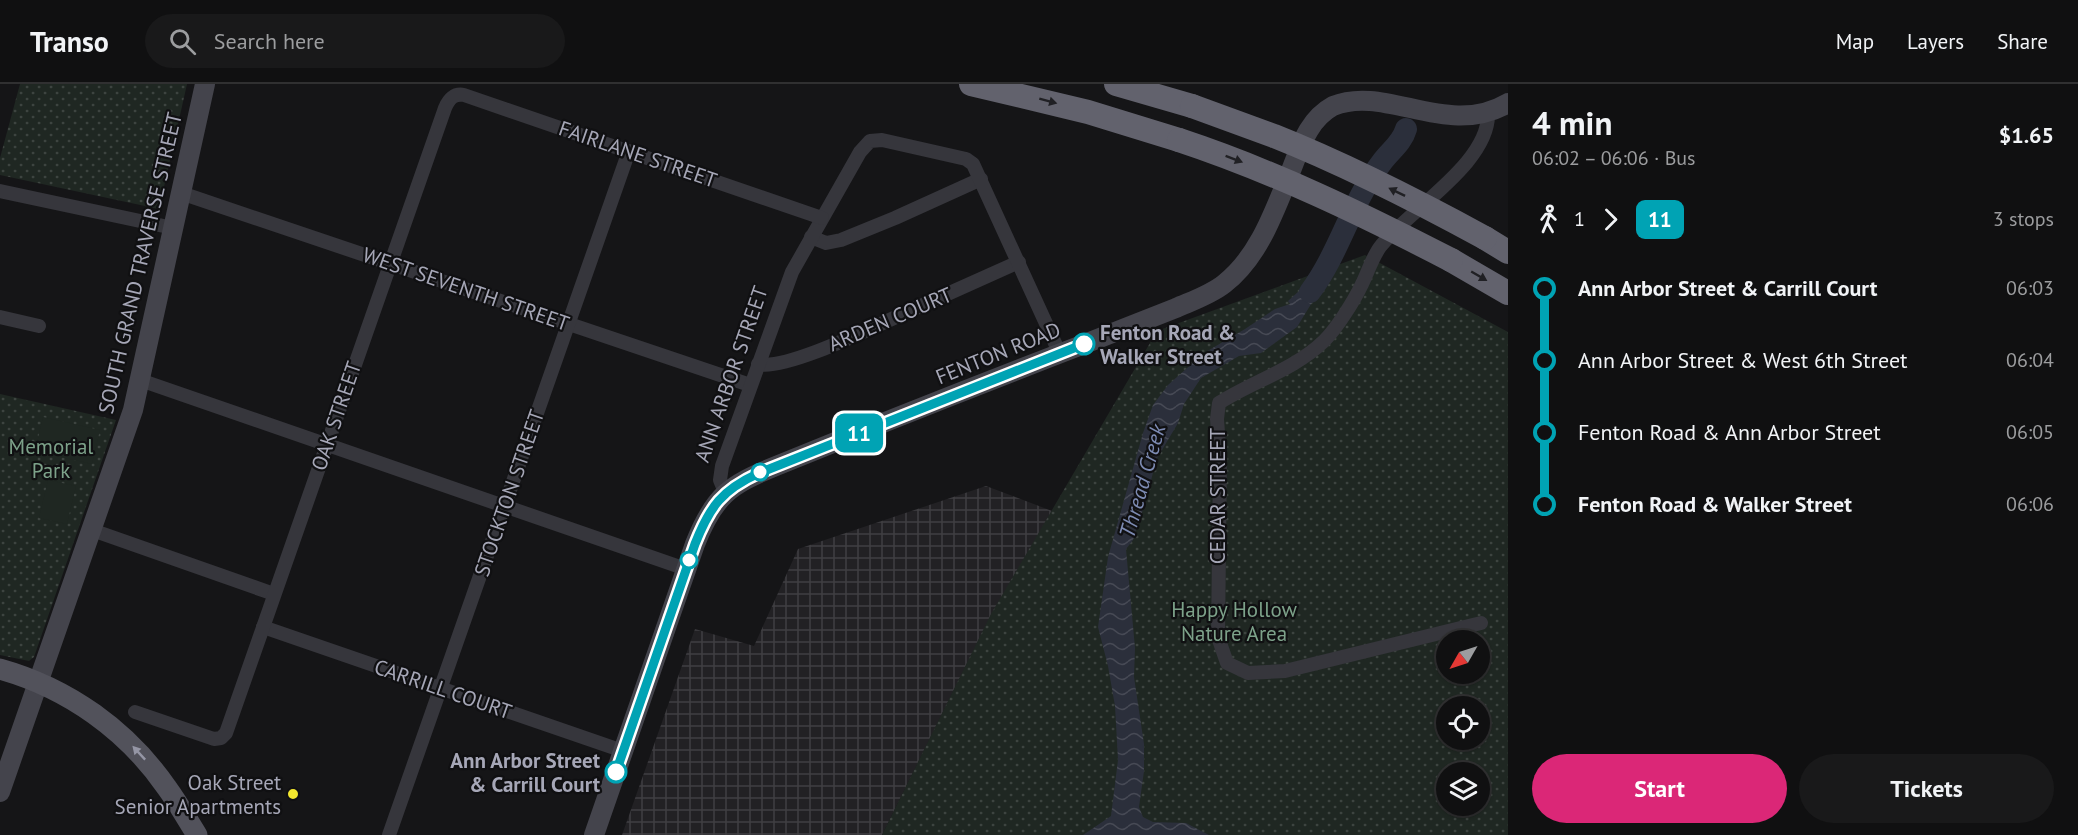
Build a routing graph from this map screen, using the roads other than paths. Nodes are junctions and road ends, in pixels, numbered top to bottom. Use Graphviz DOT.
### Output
graph roads {
  1 [pos="205,84"];
  2 [pos="971,84"];
  3 [pos="1116,84"];
  4 [pos="453,96"];
  5 [pos="1508,104"];
  6 [pos="1488,112"];
  7 [pos="629,151"];
  8 [pos="981,179"];
  9 [pos="0,190"];
  10 [pos="181,194"];
  11 [pos="822,218"];
  12 [pos="173,228"];
  13 [pos="811,237"];
  14 [pos="1508,252"];
  15 [pos="1019,262"];
  16 [pos="390,263"];
  17 [pos="1508,293"];
  18 [pos="0,316"];
  19 [pos="568,324"];
  20 [pos="39,326"];
  21 [pos="1060,354"];
  22 [pos="758,364"];
  23 [pos="140,381"];
  24 [pos="750,385"];
  25 [pos="326,445"];
  26 [pos="725,492"];
  27 [pos="504,506"];
  28 [pos="92,530"];
  29 [pos="686,569"];
  30 [pos="274,594"];
  31 [pos="1481,624"];
  32 [pos="263,627"];
  33 [pos="0,669"];
  34 [pos="39,682"];
  35 [pos="440,688"];
  36 [pos="135,712"];
  37 [pos="623,752"];
  38 [pos="0,792"];
  39 [pos="197,835"];
  40 [pos="389,835"];
  41 [pos="594,835"];
  1 -- 10 [label="street, SOUTH GRAND TRAVERSE STREET"];
  2 -- 17 [label="highway, one-way, bridge"];
  14 -- 3 [label="highway, one-way, bridge"];
  4 -- 7 [label="street, FAIRLANE STREET"];
  4 -- 16 [label="street, OAK STREET"];
  5 -- 6 [label="street, FENTON ROAD"];
  6 -- 21 [label="street, FENTON ROAD"];
  6 -- 31 [label="street, CEDAR STREET"];
  7 -- 11 [label="street, FAIRLANE STREET"];
  7 -- 19 [label="street, STOCKTON STREET"];
  8 -- 11 [label="street, ANN ARBOR STREET"];
  8 -- 13 [label="street"];
  8 -- 15 [label="street"];
  9 -- 12 [label="street"];
  10 -- 12 [label="street, SOUTH GRAND TRAVERSE STREET"];
  10 -- 16 [label="street, WEST SEVENTH STREET"];
  11 -- 13 [label="street, ANN ARBOR STREET"];
  12 -- 23 [label="street, SOUTH GRAND TRAVERSE STREET"];
  13 -- 22 [label="street, ANN ARBOR STREET"];
  15 -- 21 [label="street"];
  15 -- 22 [label="street, ARDEN COURT"];
  16 -- 19 [label="street, WEST SEVENTH STREET"];
  16 -- 25 [label="street, OAK STREET"];
  18 -- 20 [label="street"];
  19 -- 24 [label="street, WEST SEVENTH STREET"];
  19 -- 27 [label="street, STOCKTON STREET"];
  21 -- 26 [label="street, FENTON ROAD"];
  22 -- 24 [label="street, ANN ARBOR STREET"];
  23 -- 25 [label="street"];
  23 -- 28 [label="street, SOUTH GRAND TRAVERSE STREET"];
  24 -- 26 [label="street, ANN ARBOR STREET"];
  25 -- 27 [label="street"];
  25 -- 30 [label="street, OAK STREET"];
  26 -- 29 [label="street, ANN ARBOR STREET"];
  27 -- 29 [label="street"];
  27 -- 35 [label="street, STOCKTON STREET"];
  28 -- 30 [label="street"];
  28 -- 34 [label="street, SOUTH GRAND TRAVERSE STREET"];
  29 -- 37 [label="street, ANN ARBOR STREET"];
  30 -- 32 [label="street, OAK STREET"];
  32 -- 35 [label="street, CARRILL COURT"];
  32 -- 36 [label="street, OAK STREET"];
  33 -- 34 [label="main road"];
  34 -- 38 [label="street, SOUTH GRAND TRAVERSE STREET"];
  39 -- 34 [label="main road, one-way"];
  35 -- 37 [label="street, CARRILL COURT"];
  35 -- 40 [label="street, STOCKTON STREET"];
  37 -- 41 [label="street, ANN ARBOR STREET"];
}
